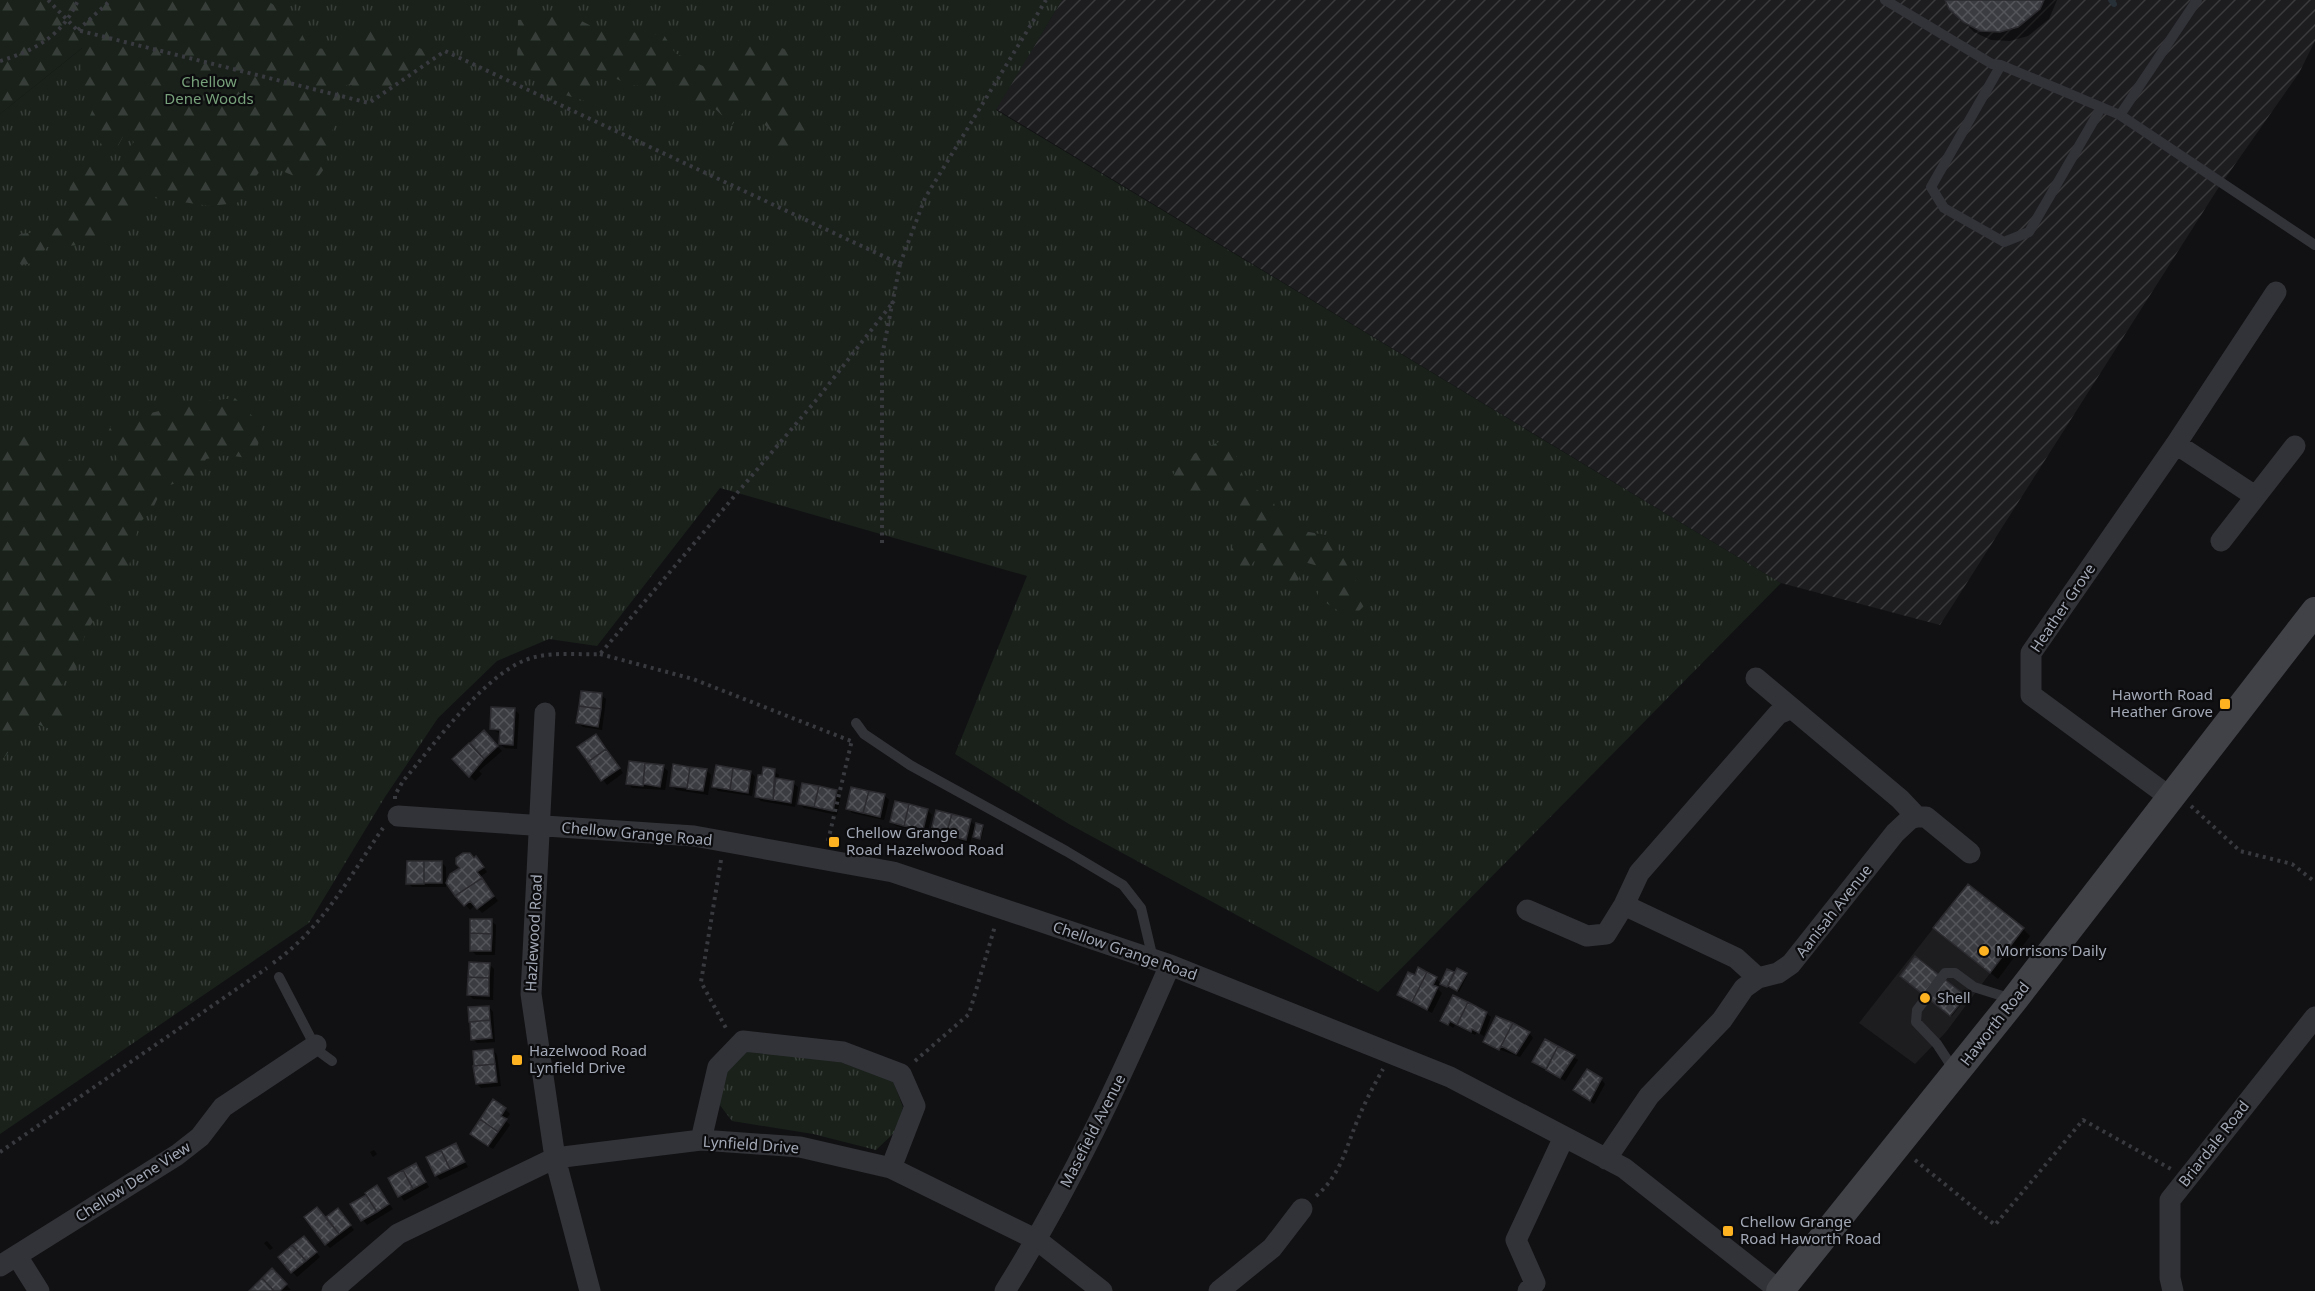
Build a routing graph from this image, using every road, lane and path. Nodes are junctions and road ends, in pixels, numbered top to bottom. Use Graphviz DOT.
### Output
graph roads {
  1 [pos="48,0"];
  2 [pos="78,0"];
  3 [pos="111,0"];
  4 [pos="1046,0"];
  5 [pos="1885,0"];
  6 [pos="2198,0"];
  7 [pos="69,20"];
  8 [pos="77,30"];
  9 [pos="0,62"];
  10 [pos="2001,65"];
  11 [pos="2101,108"];
  12 [pos="2120,115"];
  13 [pos="2315,245"];
  14 [pos="900,264"];
  15 [pos="2276,292"];
  16 [pos="894,301"];
  17 [pos="2176,444"];
  18 [pos="2295,446"];
  19 [pos="2255,496"];
  20 [pos="2221,542"];
  21 [pos="882,544"];
  22 [pos="2315,611"];
  23 [pos="600,654"];
  24 [pos="1756,678"];
  25 [pos="1792,708"];
  26 [pos="545,713"];
  27 [pos="856,723"];
  28 [pos="851,741"];
  29 [pos="2173,795"];
  30 [pos="398,816"];
  31 [pos="1917,817"];
  32 [pos="540,826"];
  33 [pos="724,841"];
  34 [pos="1970,853"];
  35 [pos="824,860"];
  36 [pos="2315,882"];
  37 [pos="1624,904"];
  38 [pos="1000,908"];
  39 [pos="1527,910"];
  40 [pos="1161,962"];
  41 [pos="279,977"];
  42 [pos="1758,978"];
  43 [pos="2014,1000"];
  44 [pos="2315,1017"];
  45 [pos="315,1045"];
  46 [pos="737,1047"];
  47 [pos="1391,1053"];
  48 [pos="332,1060"];
  49 [pos="1956,1073"];
  50 [pos="901,1074"];
  51 [pos="1564,1137"];
  52 [pos="701,1140"];
  53 [pos="1897,1146"];
  54 [pos="0,1152"];
  55 [pos="555,1158"];
  56 [pos="1606,1159"];
  57 [pos="891,1168"];
  58 [pos="2187,1178"];
  59 [pos="1302,1209"];
  60 [pos="1037,1240"];
  61 [pos="9,1261"];
  62 [pos="39,1291"];
  63 [pos="332,1291"];
  64 [pos="590,1291"];
  65 [pos="1005,1291"];
  66 [pos="1102,1291"];
  67 [pos="1219,1291"];
  68 [pos="1528,1291"];
  69 [pos="1780,1291"];
  70 [pos="2173,1291"];
  1 -- 7 [label="path"];
  2 -- 7 [label="path"];
  3 -- 8 [label="path"];
  4 -- 14 [label="path"];
  5 -- 10 [label="lane"];
  6 -- 12 [label="lane"];
  7 -- 8 [label="path"];
  7 -- 9 [label="path"];
  8 -- 14 [label="path"];
  10 -- 11 [label="lane"];
  10 -- 11 [label="lane"];
  11 -- 12 [label="lane"];
  12 -- 13 [label="lane"];
  14 -- 16 [label="path"];
  15 -- 17 [label="street, Heather Grove"];
  16 -- 21 [label="path"];
  16 -- 23 [label="path"];
  17 -- 19 [label="street"];
  17 -- 29 [label="street, Heather Grove"];
  18 -- 19 [label="street"];
  19 -- 20 [label="street"];
  22 -- 29 [label="main road, Haworth Road"];
  23 -- 28 [label="path"];
  23 -- 30 [label="path"];
  24 -- 25 [label="street"];
  25 -- 31 [label="street"];
  25 -- 37 [label="street"];
  26 -- 32 [label="street, Hazlewood Road"];
  27 -- 28 [label="path"];
  27 -- 40 [label="lane"];
  28 -- 35 [label="path"];
  29 -- 36 [label="path"];
  29 -- 43 [label="main road, Haworth Road"];
  30 -- 32 [label="street, Chellow Grange Road"];
  30 -- 54 [label="path"];
  31 -- 34 [label="street"];
  31 -- 42 [label="street, Aanisah Avenue"];
  32 -- 33 [label="street, Chellow Grange Road"];
  32 -- 55 [label="street, Hazlewood Road"];
  33 -- 35 [label="street, Chellow Grange Road"];
  33 -- 46 [label="path"];
  35 -- 38 [label="street, Chellow Grange Road"];
  37 -- 39 [label="street"];
  37 -- 42 [label="street"];
  38 -- 40 [label="street, Chellow Grange Road"];
  38 -- 50 [label="path"];
  40 -- 47 [label="street, Chellow Grange Road"];
  40 -- 60 [label="street, Masefield Avenue"];
  41 -- 45 [label="lane"];
  42 -- 56 [label="street, Aanisah Avenue"];
  43 -- 49 [label="main road, Haworth Road"];
  43 -- 49 [label="lane"];
  44 -- 58 [label="street, Briardale Road"];
  45 -- 48 [label="lane"];
  45 -- 61 [label="street, Chellow Dene View"];
  46 -- 50 [label="street"];
  46 -- 52 [label="street"];
  47 -- 51 [label="street, Chellow Grange Road"];
  47 -- 59 [label="path"];
  49 -- 53 [label="main road, Haworth Road"];
  50 -- 57 [label="street"];
  51 -- 56 [label="street, Chellow Grange Road"];
  51 -- 68 [label="street"];
  52 -- 55 [label="street, Lynfield Drive"];
  52 -- 57 [label="street, Lynfield Drive"];
  53 -- 58 [label="path"];
  53 -- 69 [label="main road, Haworth Road"];
  55 -- 63 [label="street, Lynfield Drive"];
  55 -- 64 [label="street, Hazlewood Road"];
  56 -- 69 [label="street, Chellow Grange Road"];
  57 -- 60 [label="street, Lynfield Drive"];
  58 -- 70 [label="street, Briardale Road"];
  59 -- 67 [label="street"];
  60 -- 65 [label="street, Masefield Avenue"];
  60 -- 66 [label="street, Lynfield Drive"];
  61 -- 62 [label="street"];
}
